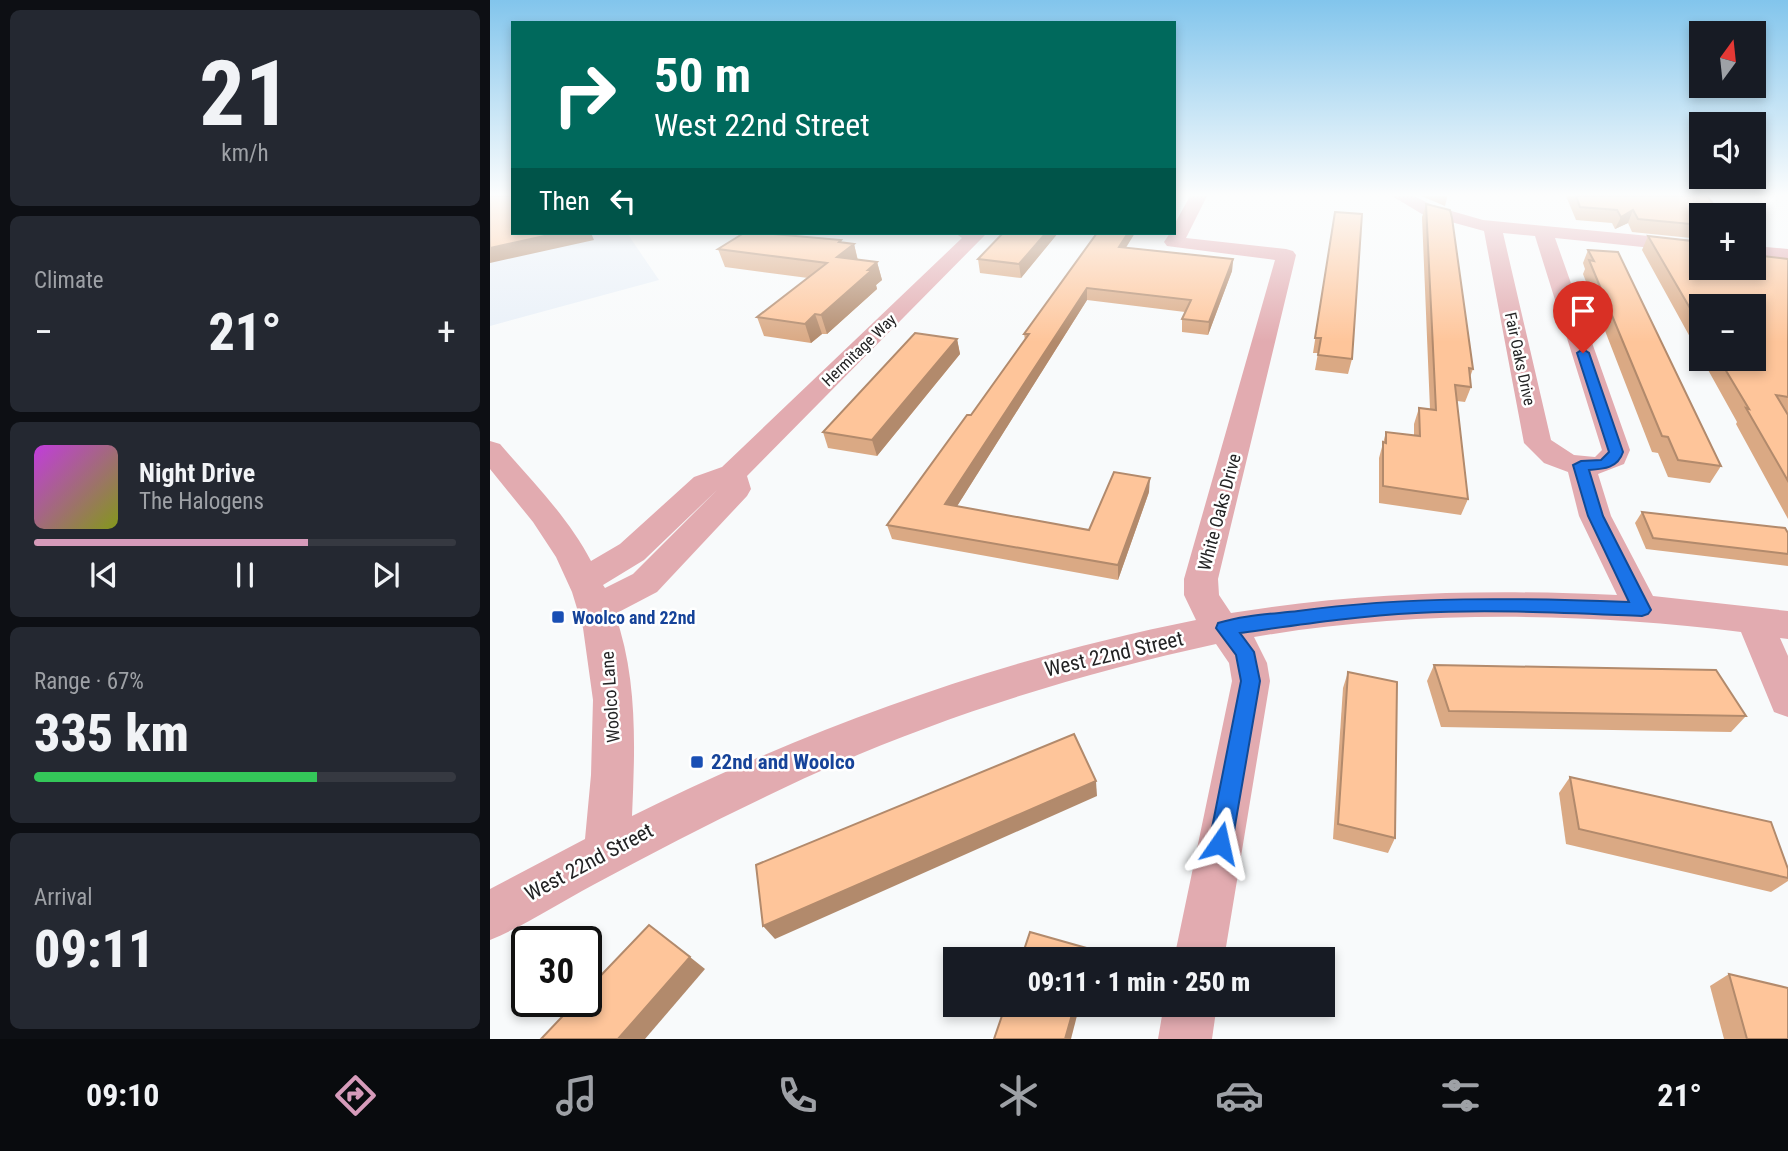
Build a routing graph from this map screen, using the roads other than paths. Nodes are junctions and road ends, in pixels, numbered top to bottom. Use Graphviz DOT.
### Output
graph roads {
  1 [pos="966,244"];
  2 [pos="1188,244"];
  3 [pos="1496,244"];
  4 [pos="1547,244"];
  5 [pos="1766,253"];
  6 [pos="1788,255"];
  7 [pos="490,450"];
  8 [pos="1581,465"];
  9 [pos="590,594"];
  10 [pos="1642,610"];
  11 [pos="1771,623"];
  12 [pos="1225,628"];
  13 [pos="1788,700"];
  14 [pos="607,852"];
  15 [pos="490,915"];
  16 [pos="1201,947"];
  17 [pos="1189,1017"];
  18 [pos="1185,1039"];
  1 -- 9 [label="street, Hermitage Way"];
  2 -- 12 [label="street, White Oaks Drive"];
  3 -- 8 [label="street, Fair Oaks Drive"];
  4 -- 8 [label="street"];
  5 -- 6 [label="street"];
  7 -- 9 [label="street, Woolco Lane"];
  8 -- 10 [label="street"];
  9 -- 14 [label="street, Woolco Lane"];
  10 -- 11 [label="street, West 22nd Street"];
  10 -- 12 [label="street, West 22nd Street"];
  11 -- 13 [label="street"];
  12 -- 14 [label="street, West 22nd Street"];
  12 -- 16 [label="street, White Oaks Drive"];
  14 -- 15 [label="street, West 22nd Street"];
  17 -- 18 [label="street"];
}
